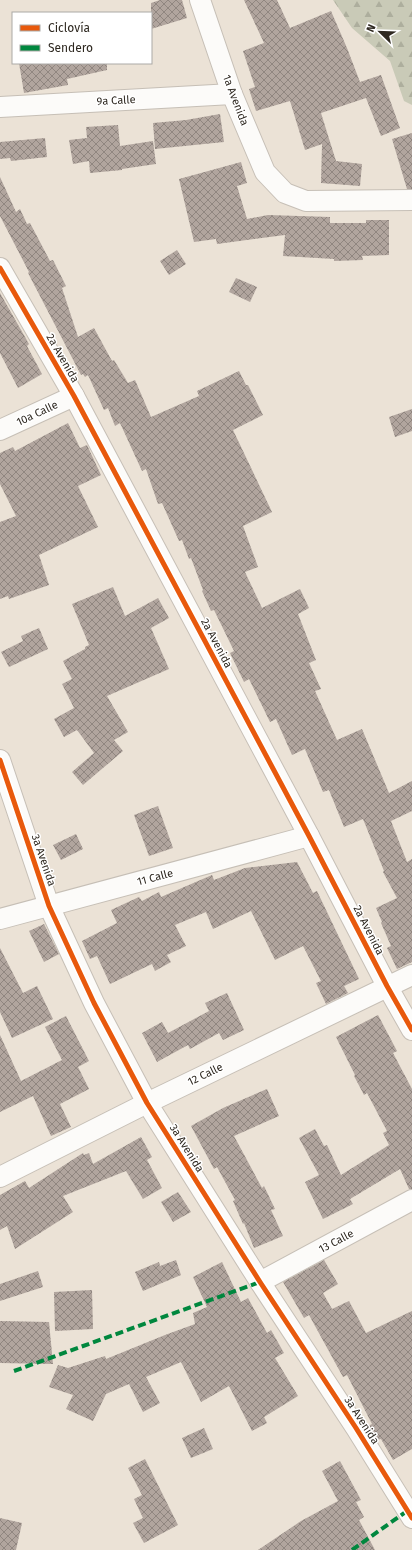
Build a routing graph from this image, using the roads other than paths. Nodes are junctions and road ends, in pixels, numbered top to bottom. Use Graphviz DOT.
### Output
graph roads {
  1 [pos="200,0"];
  2 [pos="232,94"];
  3 [pos="0,107"];
  4 [pos="412,200"];
  5 [pos="0,268"];
  6 [pos="74,396"];
  7 [pos="0,430"];
  8 [pos="0,760"];
  9 [pos="309,836"];
  10 [pos="49,906"];
  11 [pos="0,920"];
  12 [pos="412,975"];
  13 [pos="386,986"];
  14 [pos="412,1030"];
  15 [pos="147,1102"];
  16 [pos="0,1177"];
  17 [pos="412,1200"];
  18 [pos="260,1282"];
  19 [pos="412,1518"];
  1 -- 2 [label="street, 1a Avenida"];
  2 -- 3 [label="street, 9a Calle"];
  2 -- 4 [label="street, 1a Avenida"];
  5 -- 6 [label="street, 2a Avenida"];
  6 -- 7 [label="street, 10a Calle"];
  6 -- 9 [label="street, 2a Avenida"];
  8 -- 10 [label="street, 3a Avenida"];
  9 -- 10 [label="street, 11 Calle"];
  9 -- 13 [label="street, 2a Avenida"];
  10 -- 11 [label="street, 11 Calle"];
  10 -- 15 [label="street, 3a Avenida"];
  12 -- 13 [label="street, 12 Calle"];
  13 -- 14 [label="street, 2a Avenida"];
  13 -- 15 [label="street, 12 Calle"];
  15 -- 16 [label="street, 12 Calle"];
  15 -- 18 [label="street, 3a Avenida"];
  17 -- 18 [label="street, 13 Calle"];
  18 -- 19 [label="street, 3a Avenida"];
}
